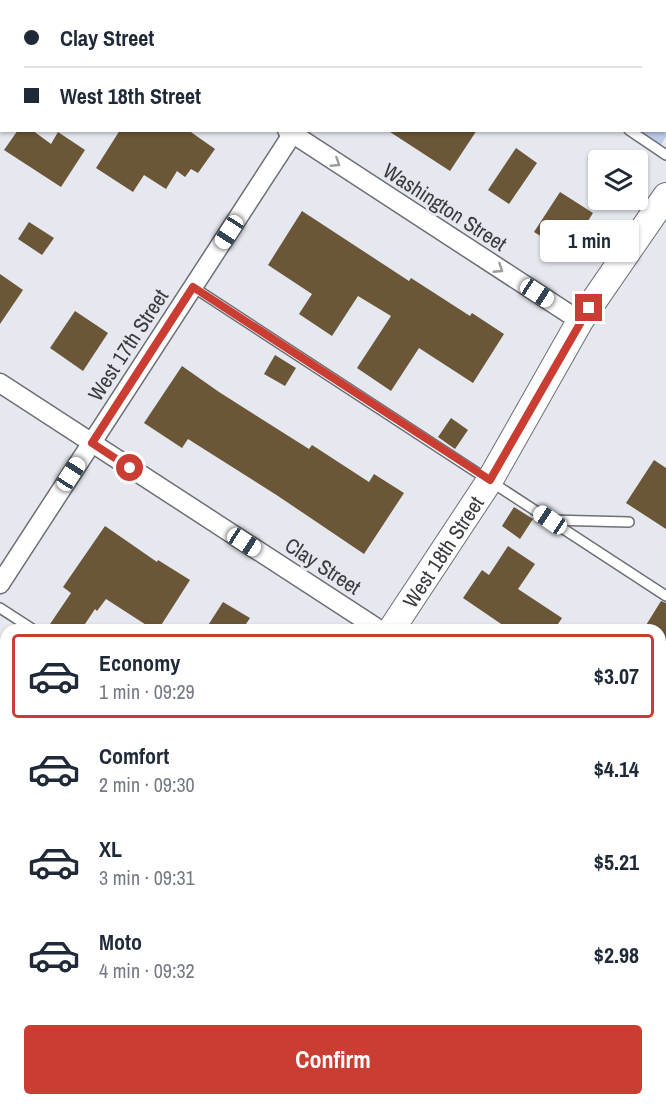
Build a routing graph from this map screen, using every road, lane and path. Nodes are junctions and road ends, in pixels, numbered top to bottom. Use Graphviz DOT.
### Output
graph roads {
  1 [pos="291,132"];
  2 [pos="632,132"];
  3 [pos="666,154"];
  4 [pos="666,178"];
  5 [pos="666,196"];
  6 [pos="623,256"];
  7 [pos="193,287"];
  8 [pos="580,321"];
  9 [pos="0,383"];
  10 [pos="92,443"];
  11 [pos="490,480"];
  12 [pos="550,520"];
  13 [pos="629,522"];
  14 [pos="0,584"];
  15 [pos="666,596"];
  16 [pos="0,608"];
  17 [pos="25,624"];
  18 [pos="371,624"];
  19 [pos="395,624"];
  1 -- 7 [label="street, West 17th Street"];
  1 -- 8 [label="street, Washington Street, one-way"];
  2 -- 3 [label="lane"];
  4 -- 6 [label="main road, West 18th Street"];
  5 -- 6 [label="main road, West 18th Street"];
  6 -- 8 [label="main road, West 18th Street"];
  7 -- 10 [label="street, West 17th Street"];
  7 -- 11 [label="lane"];
  8 -- 11 [label="main road, West 18th Street"];
  9 -- 10 [label="street, Clay Street"];
  10 -- 14 [label="street, West 17th Street"];
  10 -- 18 [label="street, Clay Street"];
  11 -- 12 [label="lane"];
  11 -- 19 [label="main road, West 18th Street"];
  12 -- 13 [label="lane"];
  12 -- 15 [label="lane"];
  16 -- 17 [label="lane"];
}
